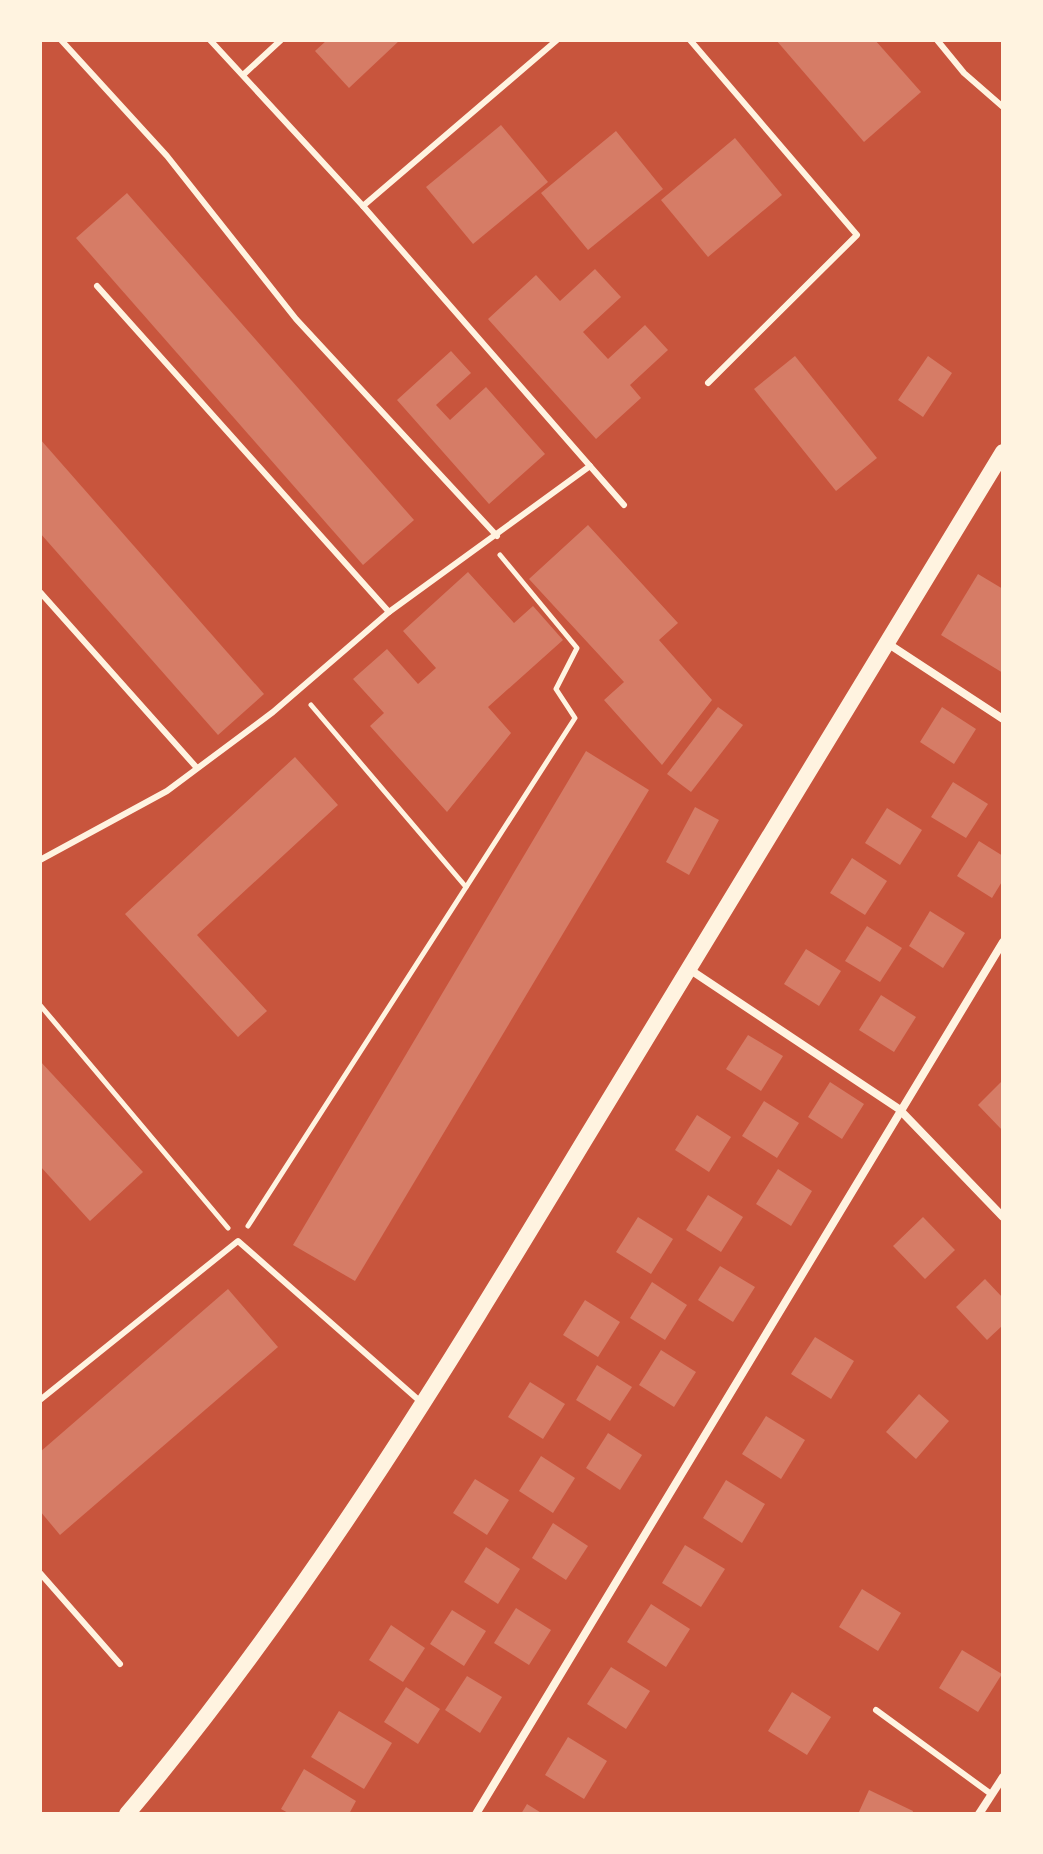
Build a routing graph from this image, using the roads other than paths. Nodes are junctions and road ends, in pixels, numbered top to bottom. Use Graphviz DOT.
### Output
graph roads {
  1 [pos="61,40"];
  2 [pos="210,40"];
  3 [pos="281,40"];
  4 [pos="557,40"];
  5 [pos="690,40"];
  6 [pos="937,40"];
  7 [pos="243,75"];
  8 [pos="1003,107"];
  9 [pos="363,206"];
  10 [pos="97,286"];
  11 [pos="708,383"];
  12 [pos="1003,452"];
  13 [pos="590,466"];
  14 [pos="624,505"];
  15 [pos="497,536"];
  16 [pos="40,592"];
  17 [pos="389,612"];
  18 [pos="887,643"];
  19 [pos="1003,719"];
  20 [pos="197,768"];
  21 [pos="40,860"];
  22 [pos="1003,942"];
  23 [pos="689,969"];
  24 [pos="899,1109"];
  25 [pos="1003,1217"];
  26 [pos="40,1400"];
  27 [pos="422,1403"];
  28 [pos="40,1573"];
  29 [pos="120,1664"];
  30 [pos="876,1710"];
  31 [pos="1003,1777"];
  32 [pos="991,1794"];
  33 [pos="127,1814"];
  34 [pos="476,1814"];
  35 [pos="979,1814"];
  1 -- 15 [label="lane"];
  2 -- 7 [label="lane"];
  3 -- 7 [label="lane"];
  4 -- 9 [label="lane"];
  5 -- 11 [label="lane"];
  6 -- 8 [label="lane"];
  7 -- 9 [label="lane"];
  9 -- 13 [label="lane"];
  10 -- 17 [label="lane"];
  12 -- 18 [label="main road"];
  13 -- 14 [label="lane"];
  13 -- 15 [label="lane"];
  15 -- 17 [label="lane"];
  16 -- 20 [label="lane"];
  17 -- 20 [label="lane"];
  18 -- 19 [label="street"];
  18 -- 23 [label="main road"];
  20 -- 21 [label="lane"];
  22 -- 24 [label="street"];
  23 -- 24 [label="street"];
  23 -- 27 [label="main road"];
  24 -- 25 [label="street"];
  24 -- 34 [label="street"];
  26 -- 27 [label="lane"];
  27 -- 33 [label="main road"];
  28 -- 29 [label="lane"];
  30 -- 32 [label="lane"];
  31 -- 32 [label="street"];
  32 -- 35 [label="street"];
}
